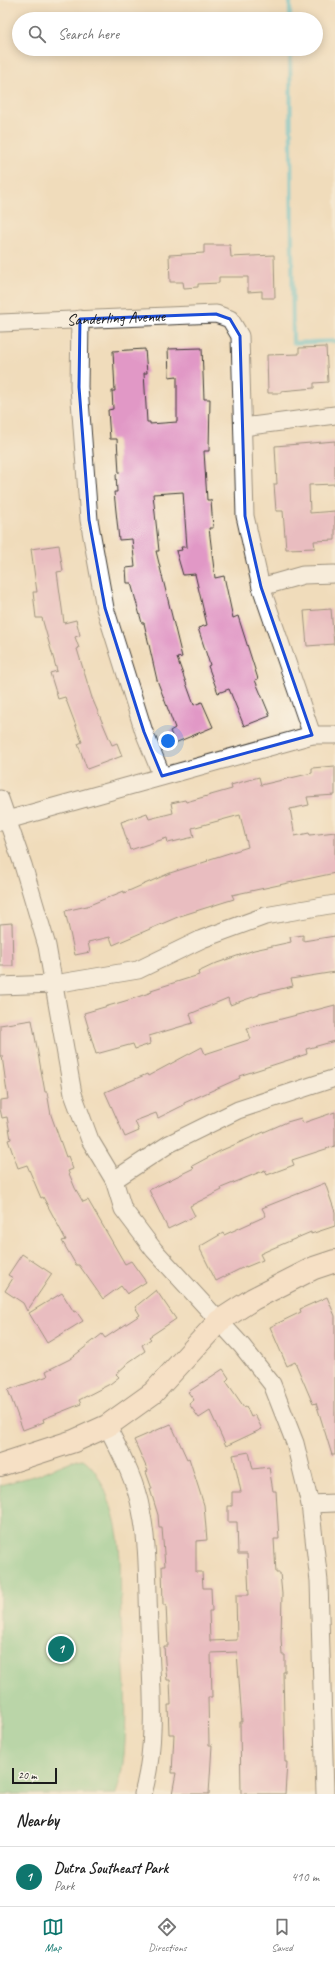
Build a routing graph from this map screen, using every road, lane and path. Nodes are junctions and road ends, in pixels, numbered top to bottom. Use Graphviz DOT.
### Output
graph roads {
  1 [pos="80,319"];
  2 [pos="0,322"];
  3 [pos="335,415"];
  4 [pos="243,427"];
  5 [pos="335,574"];
  6 [pos="261,587"];
  7 [pos="312,735"];
  8 [pos="335,735"];
  9 [pos="162,776"];
  10 [pos="0,799"];
  11 [pos="4,822"];
  12 [pos="335,904"];
  13 [pos="54,984"];
  14 [pos="0,986"];
  15 [pos="335,1078"];
  16 [pos="114,1180"];
  17 [pos="335,1261"];
  18 [pos="219,1321"];
  19 [pos="107,1426"];
  20 [pos="0,1466"];
  21 [pos="335,1503"];
  22 [pos="310,1504"];
  23 [pos="328,1670"];
  24 [pos="143,1794"];
  25 [pos="325,1794"];
  1 -- 2 [label="street, Sanderling Avenue"];
  1 -- 4 [label="street, Sanderling Avenue"];
  1 -- 9 [label="street"];
  3 -- 4 [label="street"];
  4 -- 6 [label="street"];
  5 -- 6 [label="street"];
  6 -- 7 [label="street"];
  7 -- 8 [label="street"];
  7 -- 9 [label="street"];
  9 -- 11 [label="street"];
  10 -- 11 [label="street"];
  11 -- 13 [label="street"];
  12 -- 13 [label="street"];
  13 -- 14 [label="street"];
  13 -- 16 [label="street"];
  15 -- 16 [label="street"];
  16 -- 18 [label="street"];
  17 -- 18 [label="street"];
  18 -- 19 [label="street"];
  18 -- 22 [label="street"];
  19 -- 20 [label="street"];
  19 -- 24 [label="street"];
  21 -- 22 [label="street"];
  22 -- 23 [label="street"];
  23 -- 25 [label="street"];
}
